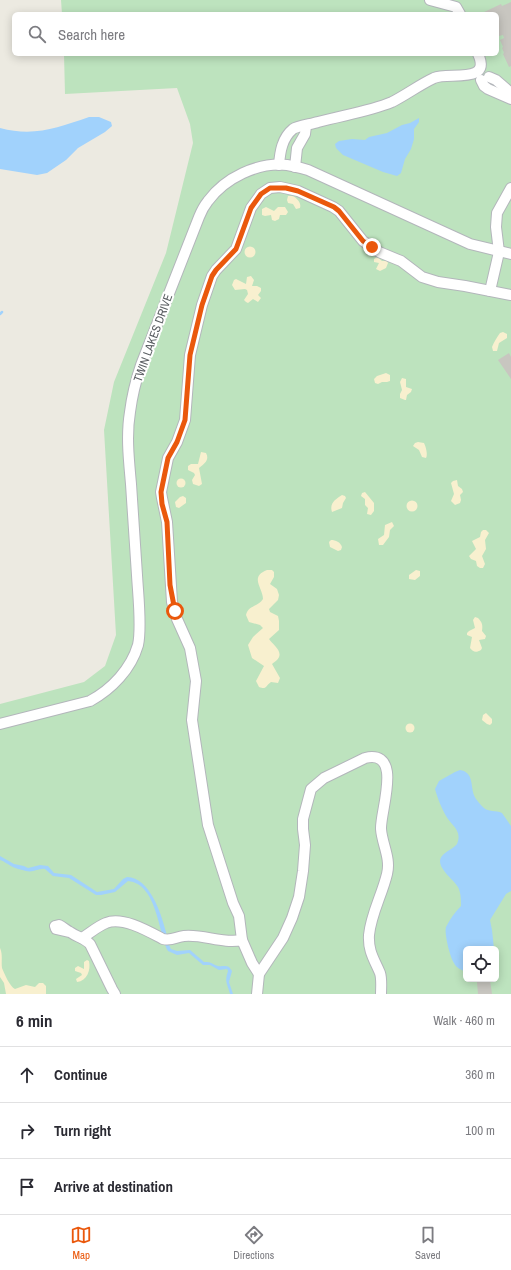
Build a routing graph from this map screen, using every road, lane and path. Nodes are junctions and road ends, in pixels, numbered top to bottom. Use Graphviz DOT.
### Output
graph roads {
  1 [pos="430,0"];
  2 [pos="459,12"];
  3 [pos="479,56"];
  4 [pos="508,90"];
  5 [pos="511,99"];
  6 [pos="306,126"];
  7 [pos="279,165"];
  8 [pos="295,167"];
  9 [pos="511,188"];
  10 [pos="499,252"];
  11 [pos="511,254"];
  12 [pos="492,292"];
  13 [pos="511,295"];
  14 [pos="0,724"];
  15 [pos="69,932"];
  16 [pos="82,938"];
  17 [pos="242,940"];
  18 [pos="259,974"];
  19 [pos="115,994"];
  20 [pos="257,994"];
  21 [pos="381,994"];
  1 -- 2 [label="street"];
  3 -- 6 [label="street"];
  4 -- 5 [label="street"];
  6 -- 7 [label="street"];
  6 -- 8 [label="street"];
  7 -- 8 [label="street, TWIN LAKES DRIVE"];
  7 -- 14 [label="street, TWIN LAKES DRIVE"];
  8 -- 10 [label="street, TWIN LAKES DRIVE"];
  9 -- 10 [label="street"];
  10 -- 11 [label="street, TWIN LAKES DRIVE"];
  10 -- 12 [label="street"];
  12 -- 13 [label="street"];
  12 -- 17 [label="street"];
  15 -- 16 [label="street"];
  16 -- 17 [label="street"];
  16 -- 19 [label="street"];
  17 -- 18 [label="street"];
  18 -- 20 [label="street"];
  18 -- 21 [label="street"];
}
